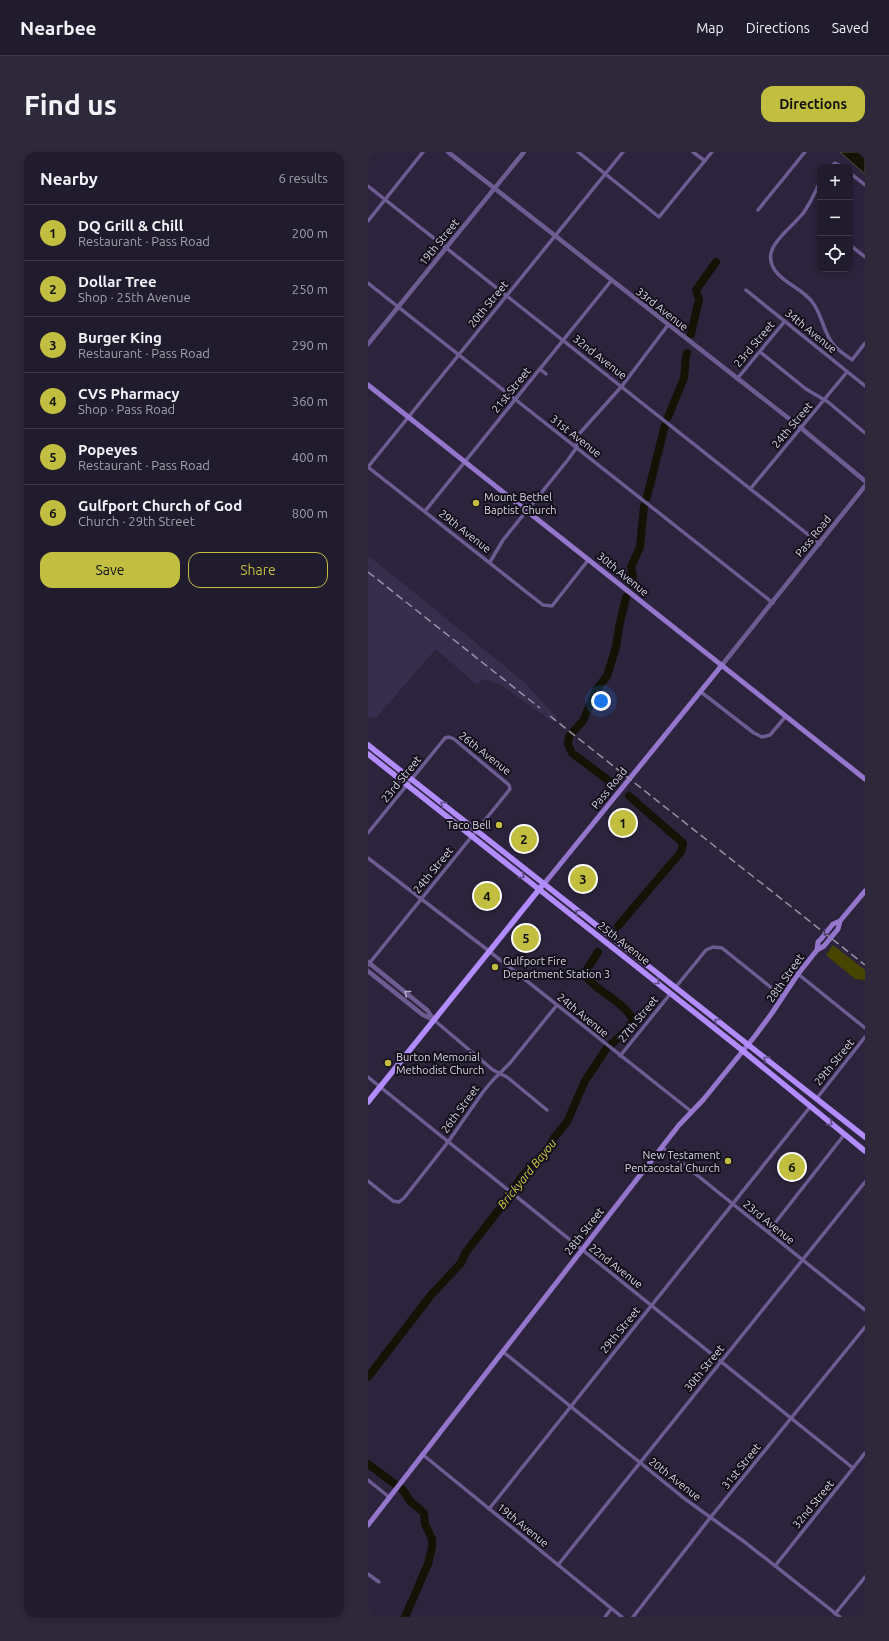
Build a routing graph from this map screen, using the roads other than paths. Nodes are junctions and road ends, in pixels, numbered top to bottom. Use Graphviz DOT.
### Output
graph roads {
  1 [pos="423,152"];
  2 [pos="448,152"];
  3 [pos="524,152"];
  4 [pos="578,152"];
  5 [pos="623,152"];
  6 [pos="693,152"];
  7 [pos="712,152"];
  8 [pos="804,152"];
  9 [pos="705,161"];
  10 [pos="606,174"];
  11 [pos="853,175"];
  12 [pos="865,185"];
  13 [pos="368,186"];
  14 [pos="817,188"];
  15 [pos="494,189"];
  16 [pos="385,199"];
  17 [pos="758,210"];
  18 [pos="368,222"];
  19 [pos="555,236"];
  20 [pos="446,247"];
  21 [pos="853,247"];
  22 [pos="865,257"];
  23 [pos="611,281"];
  24 [pos="368,284"];
  25 [pos="746,290"];
  26 [pos="506,296"];
  27 [pos="397,307"];
  28 [pos="785,321"];
  29 [pos="668,325"];
  30 [pos="563,340"];
  31 [pos="865,343"];
  32 [pos="368,344"];
  33 [pos="760,352"];
  34 [pos="458,354"];
  35 [pos="540,369"];
  36 [pos="847,372"];
  37 [pos="546,374"];
  38 [pos="737,379"];
  39 [pos="368,385"];
  40 [pos="622,386"];
  41 [pos="865,386"];
  42 [pos="515,399"];
  43 [pos="825,399"];
  44 [pos="408,416"];
  45 [pos="801,428"];
  46 [pos="865,433"];
  47 [pos="577,447"];
  48 [pos="465,461"];
  49 [pos="368,467"];
  50 [pos="865,481"];
  51 [pos="865,486"];
  52 [pos="751,488"];
  53 [pos="527,510"];
  54 [pos="424,511"];
  55 [pos="820,544"];
  56 [pos="589,560"];
  57 [pos="490,562"];
  58 [pos="772,602"];
  59 [pos="722,665"];
  60 [pos="701,692"];
  61 [pos="786,716"];
  62 [pos="449,737"];
  63 [pos="368,745"];
  64 [pos="368,754"];
  65 [pos="865,779"];
  66 [pos="412,780"];
  67 [pos="407,785"];
  68 [pos="509,785"];
  69 [pos="476,831"];
  70 [pos="368,833"];
  71 [pos="472,836"];
  72 [pos="368,858"];
  73 [pos="544,884"];
  74 [pos="539,890"];
  75 [pos="865,891"];
  76 [pos="422,898"];
  77 [pos="489,951"];
  78 [pos="369,963"];
  79 [pos="368,972"];
  80 [pos="798,974"];
  81 [pos="675,988"];
  82 [pos="671,993"];
  83 [pos="783,997"];
  84 [pos="557,1005"];
  85 [pos="434,1020"];
  86 [pos="865,1028"];
  87 [pos="865,1038"];
  88 [pos="748,1045"];
  89 [pos="743,1051"];
  90 [pos="620,1056"];
  91 [pos="499,1074"];
  92 [pos="368,1077"];
  93 [pos="380,1087"];
  94 [pos="817,1098"];
  95 [pos="368,1102"];
  96 [pos="810,1107"];
  97 [pos="547,1110"];
  98 [pos="692,1112"];
  99 [pos="844,1135"];
  100 [pos="865,1137"];
  101 [pos="448,1142"];
  102 [pos="662,1147"];
  103 [pos="865,1151"];
  104 [pos="368,1181"];
  105 [pos="865,1182"];
  106 [pos="732,1204"];
  107 [pos="768,1232"];
  108 [pos="581,1250"];
  109 [pos="802,1260"];
  110 [pos="651,1305"];
  111 [pos="865,1310"];
  112 [pos="865,1328"];
  113 [pos="502,1351"];
  114 [pos="721,1362"];
  115 [pos="570,1407"];
  116 [pos="791,1419"];
  117 [pos="865,1453"];
  118 [pos="422,1454"];
  119 [pos="640,1463"];
  120 [pos="853,1468"];
  121 [pos="368,1480"];
  122 [pos="390,1497"];
  123 [pos="489,1509"];
  124 [pos="710,1518"];
  125 [pos="368,1525"];
  126 [pos="558,1565"];
  127 [pos="775,1566"];
  128 [pos="368,1574"];
  129 [pos="865,1577"];
  130 [pos="379,1582"];
  131 [pos="612,1608"];
  132 [pos="835,1614"];
  133 [pos="605,1617"];
  134 [pos="622,1617"];
  135 [pos="633,1617"];
  136 [pos="840,1617"];
  1 -- 16 [label="street"];
  2 -- 15 [label="street, 33rd Avenue"];
  3 -- 15 [label="street, 19th Street"];
  4 -- 10 [label="street"];
  5 -- 10 [label="street, 20th Street"];
  6 -- 9 [label="street"];
  7 -- 9 [label="street"];
  8 -- 17 [label="street"];
  9 -- 10 [label="street"];
  10 -- 19 [label="street, 20th Street"];
  11 -- 12 [label="street"];
  13 -- 16 [label="street, 32nd Avenue"];
  14 -- 31 [label="street"];
  15 -- 19 [label="street, 33rd Avenue"];
  15 -- 20 [label="street, 19th Street"];
  16 -- 18 [label="street"];
  16 -- 20 [label="street, 32nd Avenue"];
  19 -- 23 [label="street, 33rd Avenue"];
  19 -- 26 [label="street, 20th Street"];
  20 -- 26 [label="street, 32nd Avenue"];
  20 -- 27 [label="street, 19th Street"];
  21 -- 22 [label="street"];
  23 -- 29 [label="street, 33rd Avenue"];
  23 -- 30 [label="street, 21st Street"];
  24 -- 27 [label="street, 31st Avenue"];
  25 -- 28 [label="street, 34th Avenue"];
  26 -- 30 [label="street, 32nd Avenue"];
  26 -- 34 [label="street, 20th Street"];
  27 -- 32 [label="street, 19th Street"];
  27 -- 34 [label="street, 31st Avenue"];
  28 -- 33 [label="street, 23rd Street"];
  28 -- 36 [label="street, 34th Avenue"];
  29 -- 38 [label="street, 33rd Avenue"];
  29 -- 40 [label="street"];
  30 -- 35 [label="street, 21st Street"];
  30 -- 40 [label="street, 32nd Avenue"];
  33 -- 38 [label="street, 23rd Street"];
  33 -- 43 [label="street"];
  34 -- 42 [label="street, 31st Avenue"];
  34 -- 44 [label="street, 20th Street"];
  35 -- 37 [label="street"];
  35 -- 42 [label="street, 21st Street"];
  36 -- 41 [label="street, 34th Avenue"];
  36 -- 43 [label="street, 24th Street"];
  38 -- 45 [label="street, 33rd Avenue"];
  39 -- 44 [label="main road, 30th Avenue"];
  40 -- 47 [label="street"];
  40 -- 52 [label="street, 32nd Avenue"];
  42 -- 47 [label="street, 31st Avenue"];
  42 -- 48 [label="street, 21st Street"];
  43 -- 45 [label="street, 24th Street"];
  43 -- 46 [label="street"];
  44 -- 48 [label="main road, 30th Avenue"];
  44 -- 49 [label="street, 20th Street"];
  45 -- 50 [label="street, 33rd Avenue"];
  45 -- 52 [label="street, 24th Street"];
  47 -- 53 [label="street"];
  47 -- 58 [label="street, 31st Avenue"];
  48 -- 53 [label="main road, 30th Avenue"];
  48 -- 54 [label="street, 21st Street"];
  49 -- 54 [label="street, 29th Avenue"];
  51 -- 55 [label="street, Pass Road"];
  52 -- 55 [label="street, 32nd Avenue"];
  53 -- 56 [label="main road, 30th Avenue"];
  53 -- 57 [label="street"];
  54 -- 57 [label="street, 29th Avenue"];
  55 -- 58 [label="street, Pass Road"];
  56 -- 57 [label="street, 29th Avenue"];
  56 -- 59 [label="main road, 30th Avenue"];
  58 -- 59 [label="street, Pass Road"];
  59 -- 60 [label="main road, Pass Road"];
  59 -- 61 [label="main road, 30th Avenue"];
  60 -- 61 [label="street"];
  60 -- 73 [label="main road, Pass Road"];
  61 -- 65 [label="main road, 30th Avenue"];
  62 -- 66 [label="street, 23rd Street"];
  62 -- 68 [label="street, 26th Avenue"];
  63 -- 66 [label="main road, 25th Avenue"];
  64 -- 67 [label="main road, 25th Avenue"];
  66 -- 67 [label="street, 23rd Street"];
  69 -- 66 [label="main road, 25th Avenue, one-way"];
  67 -- 70 [label="street, 23rd Street"];
  67 -- 71 [label="main road, 25th Avenue"];
  68 -- 69 [label="street, 24th Street"];
  69 -- 71 [label="street, 24th Street"];
  69 -- 73 [label="main road, 25th Avenue"];
  71 -- 74 [label="main road, 25th Avenue, one-way"];
  71 -- 76 [label="street, 24th Street"];
  72 -- 76 [label="street, 24th Avenue"];
  73 -- 74 [label="main road, Pass Road"];
  81 -- 73 [label="main road, 25th Avenue, one-way"];
  74 -- 77 [label="main road, Pass Road"];
  74 -- 82 [label="main road, 25th Avenue, one-way"];
  75 -- 80 [label="main road, 28th Street"];
  76 -- 77 [label="street, 24th Avenue"];
  76 -- 78 [label="street, 24th Street"];
  77 -- 84 [label="street, 24th Avenue"];
  77 -- 85 [label="main road, Pass Road"];
  85 -- 78 [label="street, one-way"];
  79 -- 85 [label="street"];
  80 -- 83 [label="main road, 28th Street"];
  80 -- 86 [label="street"];
  81 -- 83 [label="street"];
  88 -- 81 [label="main road, 25th Avenue, one-way"];
  82 -- 89 [label="main road, 25th Avenue"];
  82 -- 90 [label="street, 27th Street"];
  83 -- 88 [label="main road, 28th Street"];
  84 -- 90 [label="street, 24th Avenue"];
  84 -- 91 [label="street, 26th Street"];
  85 -- 91 [label="street"];
  85 -- 93 [label="main road, Pass Road"];
  87 -- 94 [label="street, 29th Street"];
  88 -- 89 [label="main road, 28th Street"];
  94 -- 88 [label="main road, 25th Avenue, one-way"];
  89 -- 96 [label="main road, 25th Avenue"];
  89 -- 98 [label="main road, 28th Street"];
  90 -- 98 [label="street, 24th Avenue"];
  91 -- 97 [label="street"];
  91 -- 101 [label="street, 26th Street"];
  92 -- 93 [label="street, 22nd Avenue"];
  93 -- 95 [label="main road, Pass Road"];
  93 -- 101 [label="street, 22nd Avenue"];
  94 -- 100 [label="main road, 25th Avenue"];
  96 -- 99 [label="main road, 25th Avenue, one-way"];
  96 -- 106 [label="street, 29th Street"];
  98 -- 102 [label="main road, 28th Street"];
  99 -- 103 [label="main road, 25th Avenue"];
  99 -- 107 [label="street"];
  101 -- 104 [label="street, 26th Street"];
  101 -- 108 [label="street, 22nd Avenue"];
  102 -- 106 [label="street, 23rd Avenue"];
  102 -- 108 [label="main road, 28th Street"];
  105 -- 109 [label="street, 30th Street"];
  106 -- 107 [label="street, 23rd Avenue"];
  106 -- 110 [label="street, 29th Street"];
  107 -- 109 [label="street, 23rd Avenue"];
  108 -- 110 [label="street, 22nd Avenue"];
  108 -- 113 [label="main road, 28th Street"];
  109 -- 111 [label="street, 23rd Avenue"];
  109 -- 114 [label="street, 30th Street"];
  110 -- 114 [label="street, 22nd Avenue"];
  110 -- 115 [label="street, 29th Street"];
  112 -- 116 [label="street, 31st Street"];
  113 -- 115 [label="street, 20th Avenue"];
  113 -- 118 [label="main road, 28th Street"];
  114 -- 116 [label="street, 22nd Avenue"];
  114 -- 119 [label="street, 30th Street"];
  115 -- 119 [label="street, 20th Avenue"];
  115 -- 123 [label="street, 29th Street"];
  116 -- 120 [label="street, 22nd Avenue"];
  116 -- 124 [label="street, 31st Street"];
  117 -- 120 [label="street, 32nd Street"];
  118 -- 122 [label="main road, 28th Street"];
  118 -- 123 [label="street, 19th Avenue"];
  119 -- 124 [label="street, 20th Avenue"];
  119 -- 126 [label="street, 30th Street"];
  120 -- 127 [label="street, 32nd Street"];
  121 -- 122 [label="street"];
  122 -- 125 [label="main road, 28th Street"];
  123 -- 126 [label="street, 19th Avenue"];
  124 -- 127 [label="street, 20th Avenue"];
  124 -- 135 [label="street, 31st Street"];
  126 -- 131 [label="street, 19th Avenue"];
  127 -- 132 [label="street, 20th Avenue"];
  128 -- 130 [label="street"];
  129 -- 132 [label="street"];
  131 -- 133 [label="street"];
  131 -- 134 [label="street"];
  132 -- 136 [label="street, 20th Avenue"];
}
